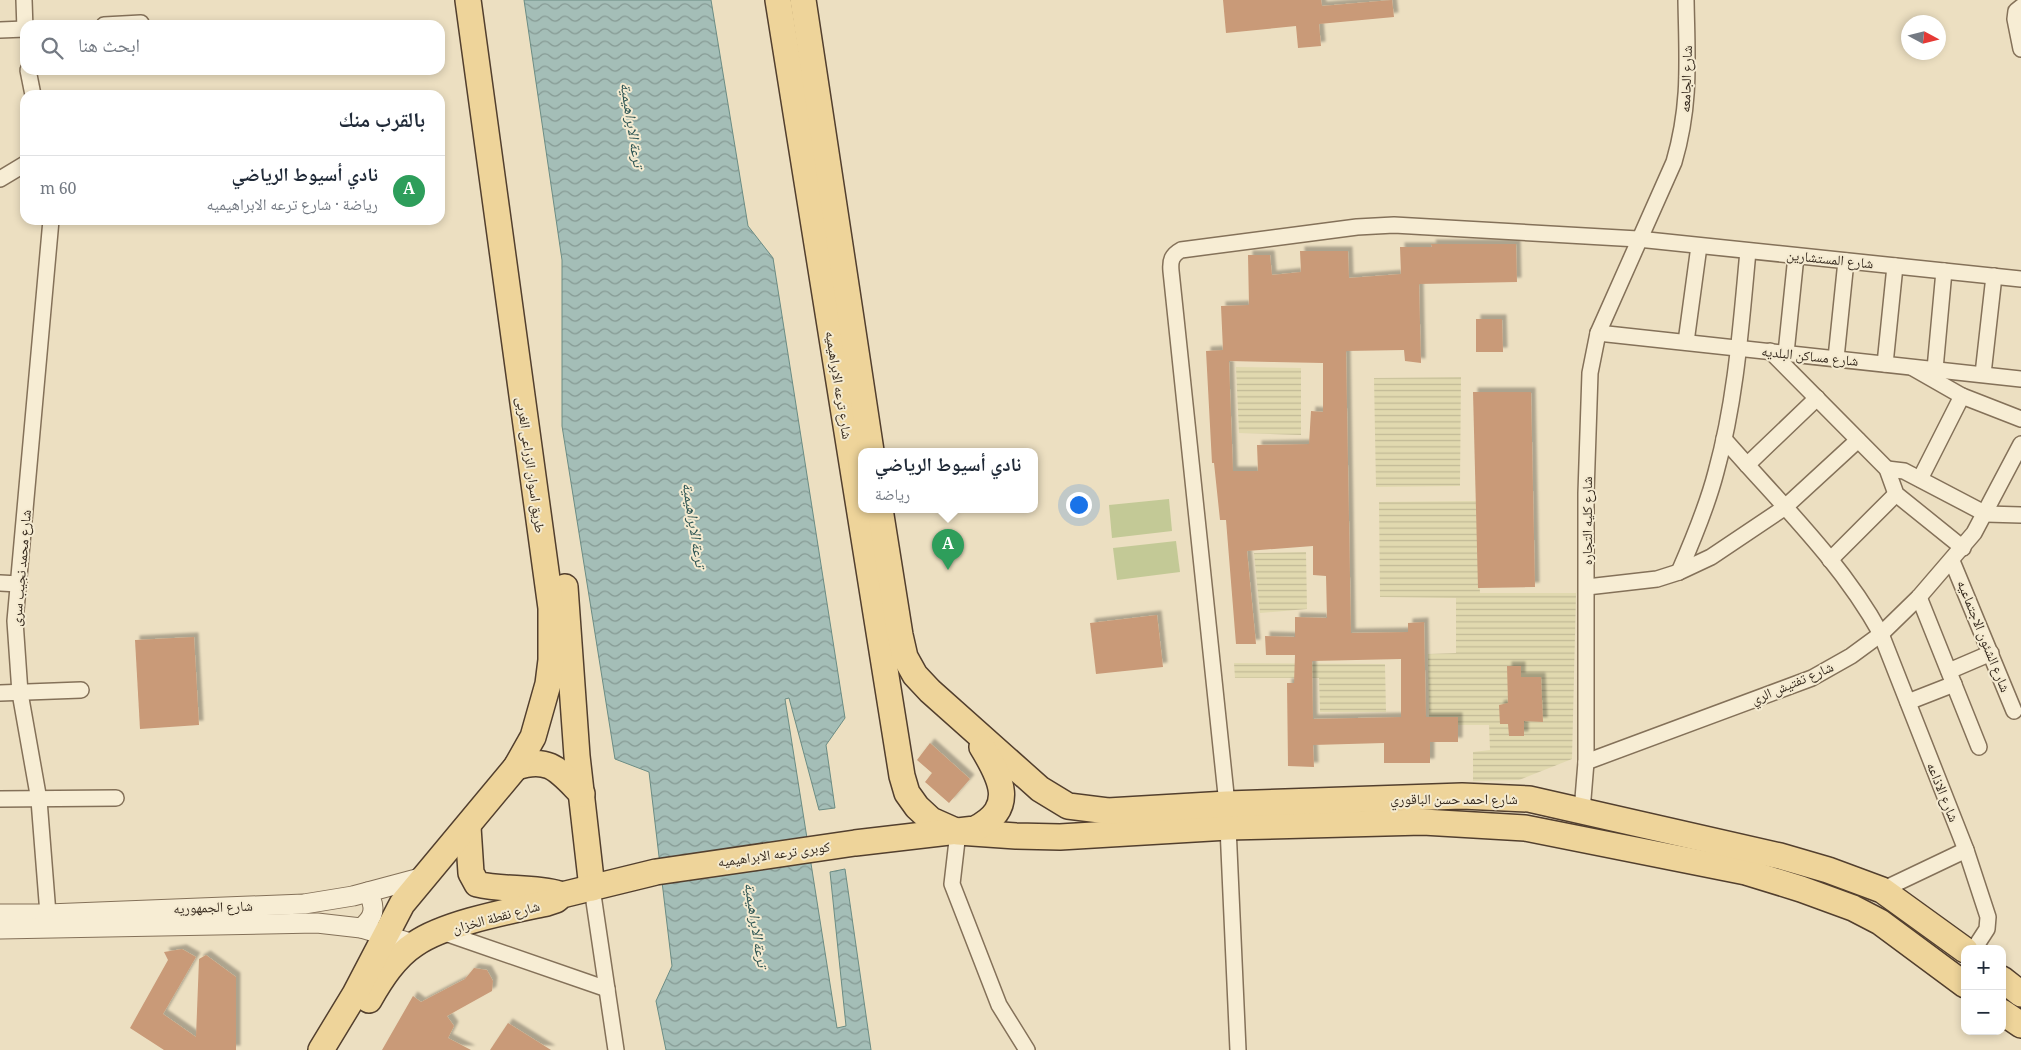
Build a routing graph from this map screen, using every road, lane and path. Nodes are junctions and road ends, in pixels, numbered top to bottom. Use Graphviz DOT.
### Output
graph roads {
  1 [pos="24,0"];
  2 [pos="468,0"];
  3 [pos="480,0"];
  4 [pos="778,0"];
  5 [pos="803,0"];
  6 [pos="1686,0"];
  7 [pos="2019,9"];
  8 [pos="25,20"];
  9 [pos="20,29"];
  10 [pos="0,30"];
  11 [pos="2021,49"];
  12 [pos="29,75"];
  13 [pos="32,90"];
  14 [pos="20,167"];
  15 [pos="0,179"];
  16 [pos="51,225"];
  17 [pos="1638,240"];
  18 [pos="1699,246"];
  19 [pos="1748,250"];
  20 [pos="1796,256"];
  21 [pos="1846,261"];
  22 [pos="1895,266"];
  23 [pos="1944,271"];
  24 [pos="1994,276"];
  25 [pos="2021,279"];
  26 [pos="1598,333"];
  27 [pos="1686,342"];
  28 [pos="1739,348"];
  29 [pos="1770,352"];
  30 [pos="1786,353"];
  31 [pos="1836,358"];
  32 [pos="1885,364"];
  33 [pos="1909,366"];
  34 [pos="1936,369"];
  35 [pos="1983,374"];
  36 [pos="2021,379"];
  37 [pos="851,393"];
  38 [pos="1962,396"];
  39 [pos="1816,398"];
  40 [pos="2021,419"];
  41 [pos="1724,438"];
  42 [pos="1858,440"];
  43 [pos="2021,444"];
  44 [pos="858,448"];
  45 [pos="870,448"];
  46 [pos="1747,465"];
  47 [pos="1887,469"];
  48 [pos="1920,479"];
  49 [pos="1896,494"];
  50 [pos="1784,508"];
  51 [pos="867,513"];
  52 [pos="881,513"];
  53 [pos="1986,514"];
  54 [pos="2021,515"];
  55 [pos="1963,548"];
  56 [pos="1830,560"];
  57 [pos="1952,561"];
  58 [pos="1679,572"];
  59 [pos="0,583"];
  60 [pos="19,584"];
  61 [pos="1587,587"];
  62 [pos="1919,597"];
  63 [pos="1881,634"];
  64 [pos="1991,653"];
  65 [pos="1951,677"];
  66 [pos="80,690"];
  67 [pos="0,693"];
  68 [pos="20,693"];
  69 [pos="1908,702"];
  70 [pos="2014,711"];
  71 [pos="970,727"];
  72 [pos="1979,747"];
  73 [pos="1586,762"];
  74 [pos="516,767"];
  75 [pos="582,794"];
  76 [pos="116,798"];
  77 [pos="0,799"];
  78 [pos="1529,799"];
  79 [pos="39,800"];
  80 [pos="1582,810"];
  81 [pos="1227,815"];
  82 [pos="468,827"];
  83 [pos="1525,828"];
  84 [pos="958,832"];
  85 [pos="1966,850"];
  86 [pos="419,883"];
  87 [pos="592,888"];
  88 [pos="1882,890"];
  89 [pos="368,892"];
  90 [pos="562,894"];
  91 [pos="0,914"];
  92 [pos="48,914"];
  93 [pos="361,928"];
  94 [pos="0,929"];
  95 [pos="387,936"];
  96 [pos="428,937"];
  97 [pos="1977,945"];
  98 [pos="1961,947"];
  99 [pos="1960,973"];
  100 [pos="2006,982"];
  101 [pos="607,989"];
  102 [pos="2021,994"];
  103 [pos="2006,1015"];
  104 [pos="2021,1025"];
  105 [pos="321,1050"];
  106 [pos="340,1050"];
  107 [pos="616,1050"];
  108 [pos="1027,1050"];
  109 [pos="1238,1050"];
  1 -- 8 [label="street"];
  2 -- 74 [label="main road, طريق اسوان الزراعى الغربى"];
  3 -- 75 [label="main road, طريق اسوان الزراعى الغربى"];
  4 -- 37 [label="main road, شارع ترعه الابراهيميه"];
  5 -- 37 [label="main road, شارع ترعه الابراهيميه"];
  6 -- 17 [label="street, شارع الجامعه"];
  7 -- 11 [label="street"];
  9 -- 10 [label="street"];
  12 -- 13 [label="street"];
  14 -- 15 [label="street"];
  16 -- 60 [label="street, شارع محمد نجيب سرى"];
  17 -- 18 [label="street, شارع المستشارين"];
  17 -- 26 [label="street, شارع كليه التجاره"];
  17 -- 81 [label="street, شارع المستشارين"];
  18 -- 19 [label="street, شارع المستشارين"];
  18 -- 27 [label="street"];
  19 -- 20 [label="street, شارع المستشارين"];
  19 -- 28 [label="street"];
  20 -- 21 [label="street, شارع المستشارين"];
  20 -- 30 [label="street"];
  21 -- 22 [label="street, شارع المستشارين"];
  21 -- 31 [label="street"];
  22 -- 23 [label="street, شارع المستشارين"];
  22 -- 32 [label="street"];
  23 -- 24 [label="street, شارع المستشارين"];
  23 -- 34 [label="street"];
  24 -- 25 [label="street, شارع المستشارين"];
  24 -- 35 [label="street"];
  26 -- 27 [label="street, شارع مساكن البلديه"];
  26 -- 61 [label="street, شارع كليه التجاره"];
  27 -- 28 [label="street, شارع مساكن البلديه"];
  28 -- 29 [label="street, شارع مساكن البلديه"];
  28 -- 41 [label="street"];
  29 -- 30 [label="street, شارع مساكن البلديه"];
  29 -- 39 [label="street"];
  30 -- 31 [label="street, شارع مساكن البلديه"];
  31 -- 32 [label="street, شارع مساكن البلديه"];
  32 -- 33 [label="street, شارع مساكن البلديه"];
  33 -- 34 [label="street, شارع مساكن البلديه"];
  33 -- 38 [label="street"];
  34 -- 35 [label="street, شارع مساكن البلديه"];
  35 -- 36 [label="street, شارع مساكن البلديه"];
  37 -- 44 [label="main road, شارع ترعه الابراهيميه"];
  37 -- 45 [label="main road, شارع ترعه الابراهيميه"];
  38 -- 40 [label="street"];
  38 -- 48 [label="street"];
  39 -- 42 [label="street"];
  39 -- 46 [label="street"];
  41 -- 46 [label="street, شارع الاذاعه"];
  41 -- 58 [label="street"];
  42 -- 47 [label="street"];
  42 -- 50 [label="street"];
  43 -- 53 [label="street, شارع تفتيش الري"];
  46 -- 50 [label="street, شارع الاذاعه"];
  47 -- 48 [label="street"];
  47 -- 49 [label="street"];
  48 -- 53 [label="street"];
  49 -- 55 [label="street"];
  49 -- 56 [label="street"];
  50 -- 56 [label="street, شارع الاذاعه"];
  50 -- 58 [label="street"];
  51 -- 84 [label="main road, شارع ترعه الابراهيميه"];
  52 -- 71 [label="main road"];
  53 -- 54 [label="street"];
  53 -- 55 [label="street, شارع تفتيش الري"];
  55 -- 57 [label="street, شارع تفتيش الري"];
  56 -- 63 [label="street, شارع الاذاعه"];
  57 -- 62 [label="street, شارع تفتيش الري"];
  57 -- 64 [label="street, شارع الشئون الاجتماعيه"];
  58 -- 61 [label="street"];
  59 -- 60 [label="street"];
  60 -- 68 [label="street, شارع محمد نجيب سرى"];
  61 -- 73 [label="street, شارع كليه التجاره"];
  62 -- 63 [label="street, شارع تفتيش الري"];
  62 -- 65 [label="street"];
  63 -- 69 [label="street, شارع الاذاعه"];
  63 -- 73 [label="street, شارع تفتيش الري"];
  64 -- 65 [label="street"];
  64 -- 70 [label="street, شارع الشئون الاجتماعيه"];
  65 -- 69 [label="street"];
  65 -- 72 [label="street"];
  66 -- 68 [label="street"];
  67 -- 68 [label="street"];
  68 -- 79 [label="street, شارع محمد نجيب سرى"];
  69 -- 85 [label="street, شارع الاذاعه"];
  71 -- 81 [label="main road, شارع احمد حسن الباقوري"];
  71 -- 84 [label="main road"];
  73 -- 80 [label="street, شارع كليه التجاره"];
  74 -- 75 [label="main road"];
  74 -- 82 [label="main road, طريق اسوان الزراعى الغربى"];
  75 -- 87 [label="main road, طريق اسوان الزراعى الغربى"];
  76 -- 79 [label="street"];
  77 -- 79 [label="street"];
  78 -- 80 [label="main road, شارع احمد حسن الباقوري"];
  78 -- 81 [label="main road, شارع احمد حسن الباقوري"];
  78 -- 83 [label="main road"];
  79 -- 92 [label="street, شارع محمد نجيب سرى"];
  80 -- 88 [label="main road, شارع احمد حسن الباقوري"];
  81 -- 83 [label="main road, شارع احمد حسن الباقوري"];
  81 -- 84 [label="main road, شارع احمد حسن الباقوري"];
  81 -- 109 [label="street"];
  82 -- 86 [label="main road, طريق اسوان الزراعى الغربى"];
  82 -- 90 [label="main road, شارع نقطة الخزان"];
  83 -- 99 [label="main road, شارع احمد حسن الباقوري"];
  84 -- 87 [label="main road, كوبرى ترعه الابراهيميه"];
  84 -- 108 [label="street"];
  85 -- 88 [label="street"];
  85 -- 97 [label="street, شارع الاذاعه"];
  86 -- 89 [label="street, شارع الجمهوريه"];
  86 -- 95 [label="main road, طريق اسوان الزراعى الغربى"];
  87 -- 90 [label="main road, شارع نقطة الخزان"];
  87 -- 101 [label="street"];
  88 -- 98 [label="main road, شارع احمد حسن الباقوري"];
  89 -- 92 [label="street, شارع الجمهوريه"];
  89 -- 93 [label="street"];
  90 -- 96 [label="main road, شارع نقطة الخزان"];
  91 -- 92 [label="street, شارع الجمهوريه"];
  93 -- 94 [label="street, شارع الجمهوريه"];
  93 -- 95 [label="street, شارع الجمهوريه"];
  95 -- 96 [label="street, شارع الجمهوريه"];
  95 -- 105 [label="main road"];
  96 -- 101 [label="street"];
  96 -- 106 [label="main road"];
  100 -- 102 [label="main road"];
  101 -- 107 [label="street"];
  103 -- 104 [label="main road"];
}
